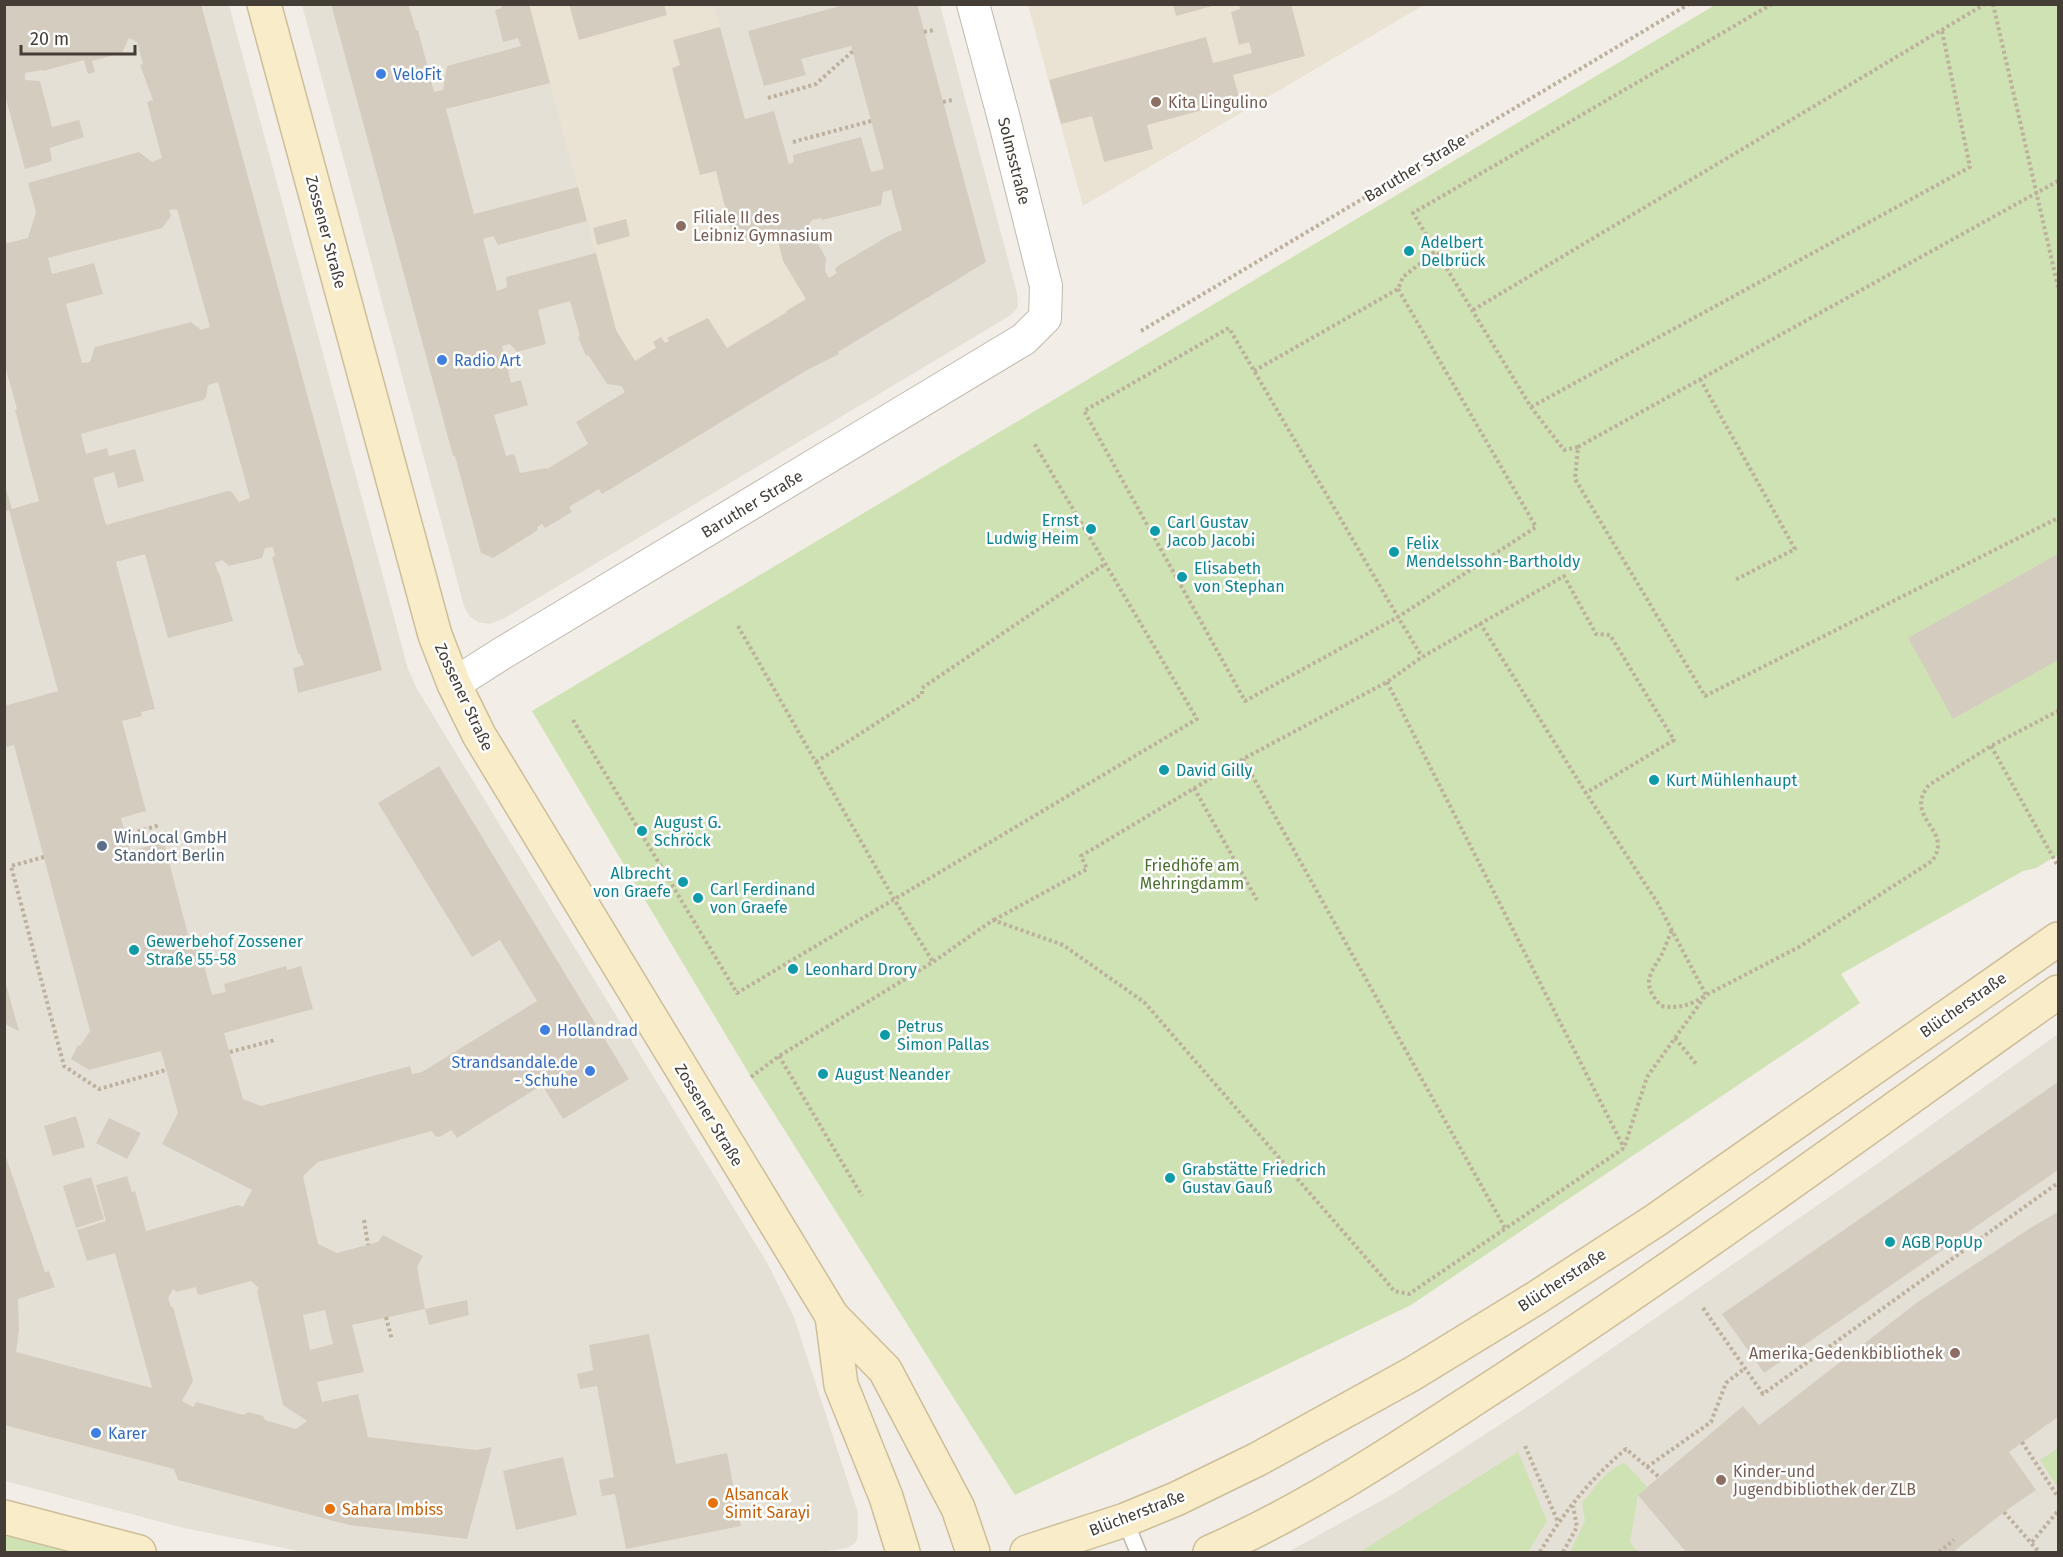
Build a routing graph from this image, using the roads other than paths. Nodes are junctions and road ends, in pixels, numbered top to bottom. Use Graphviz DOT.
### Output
graph roads {
  1 [pos="264,4"];
  2 [pos="973,4"];
  3 [pos="1045,318"];
  4 [pos="454,684"];
  5 [pos="2058,939"];
  6 [pos="2058,992"];
  7 [pos="832,1316"];
  8 [pos="4,1517"];
  9 [pos="1125,1520"];
  10 [pos="139,1552"];
  11 [pos="903,1552"];
  12 [pos="973,1552"];
  13 [pos="1027,1552"];
  14 [pos="1138,1552"];
  15 [pos="1210,1552"];
  1 -- 4 [label="main road, Zossener Straße"];
  2 -- 3 [label="street, Solmsstraße"];
  3 -- 4 [label="street, Baruther Straße"];
  4 -- 7 [label="main road, Zossener Straße"];
  5 -- 9 [label="main road, Blücherstraße"];
  6 -- 15 [label="main road"];
  7 -- 11 [label="main road, Zossener Straße"];
  7 -- 12 [label="main road, Zossener Straße"];
  8 -- 10 [label="main road"];
  9 -- 13 [label="main road, Blücherstraße"];
  9 -- 14 [label="lane"];
}
